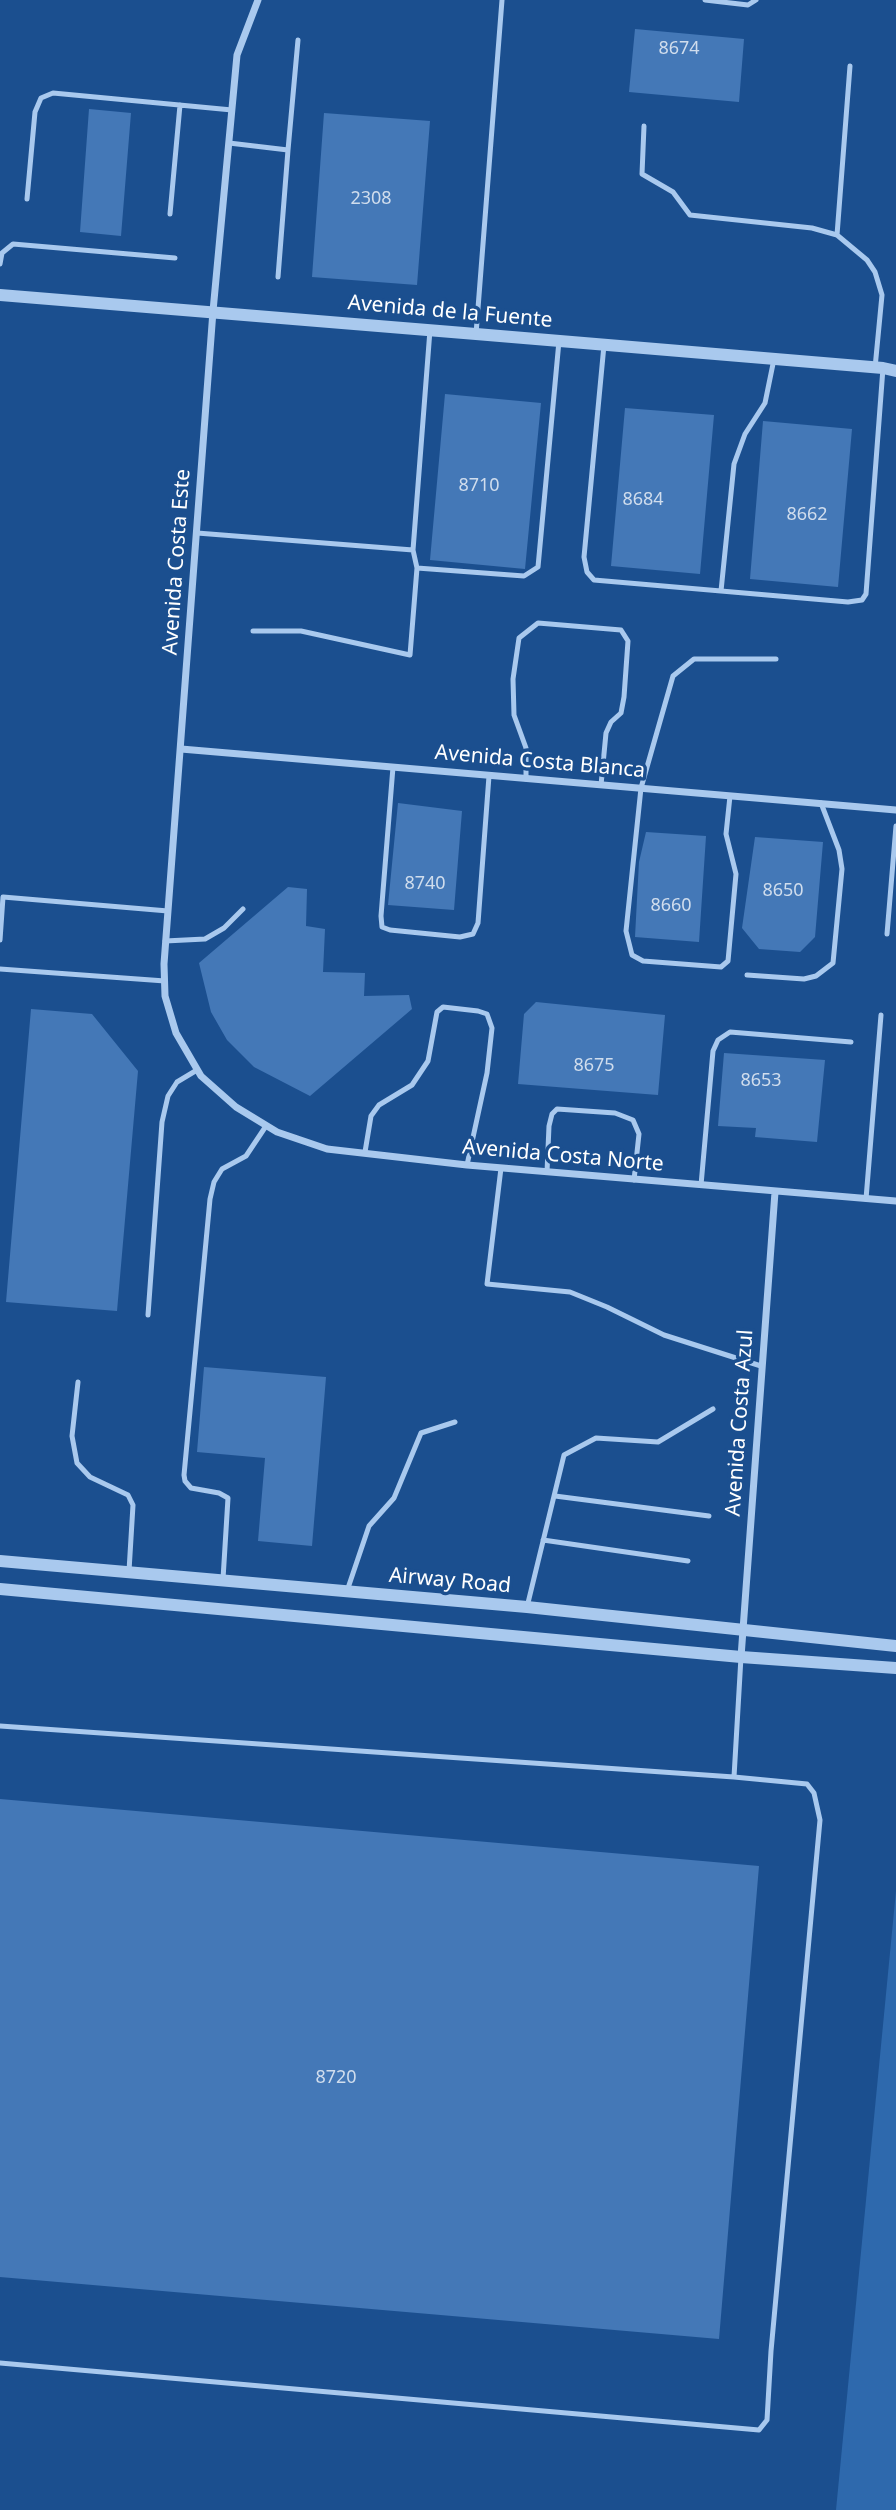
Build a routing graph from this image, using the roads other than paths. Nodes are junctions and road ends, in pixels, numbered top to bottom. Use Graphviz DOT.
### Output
graph roads {
  1 [pos="258,0"];
  2 [pos="502,0"];
  3 [pos="705,0"];
  4 [pos="756,0"];
  5 [pos="298,40"];
  6 [pos="850,66"];
  7 [pos="180,105"];
  8 [pos="232,110"];
  9 [pos="644,126"];
  10 [pos="229,143"];
  11 [pos="288,150"];
  12 [pos="27,199"];
  13 [pos="170,214"];
  14 [pos="837,235"];
  15 [pos="175,258"];
  16 [pos="0,264"];
  17 [pos="278,277"];
  18 [pos="0,295"];
  19 [pos="213,311"];
  20 [pos="430,330"];
  21 [pos="477,334"];
  22 [pos="559,341"];
  23 [pos="604,345"];
  24 [pos="774,359"];
  25 [pos="885,369"];
  26 [pos="197,533"];
  27 [pos="414,550"];
  28 [pos="416,568"];
  29 [pos="721,591"];
  30 [pos="253,631"];
  31 [pos="776,659"];
  32 [pos="181,749"];
  33 [pos="393,767"];
  34 [pos="489,775"];
  35 [pos="526,779"];
  36 [pos="601,785"];
  37 [pos="641,788"];
  38 [pos="730,796"];
  39 [pos="821,803"];
  40 [pos="896,810"];
  41 [pos="896,826"];
  42 [pos="243,909"];
  43 [pos="168,911"];
  44 [pos="887,934"];
  45 [pos="0,940"];
  46 [pos="165,941"];
  47 [pos="0,969"];
  48 [pos="747,975"];
  49 [pos="165,981"];
  50 [pos="881,1014"];
  51 [pos="851,1042"];
  52 [pos="197,1070"];
  53 [pos="236,1107"];
  54 [pos="266,1126"];
  55 [pos="365,1152"];
  56 [pos="467,1165"];
  57 [pos="500,1168"];
  58 [pos="547,1172"];
  59 [pos="634,1180"];
  60 [pos="701,1185"];
  61 [pos="775,1192"];
  62 [pos="866,1199"];
  63 [pos="896,1201"];
  64 [pos="148,1315"];
  65 [pos="761,1366"];
  66 [pos="78,1382"];
  67 [pos="713,1409"];
  68 [pos="455,1422"];
  69 [pos="555,1496"];
  70 [pos="709,1516"];
  71 [pos="543,1540"];
  72 [pos="0,1561"];
  73 [pos="688,1561"];
  74 [pos="129,1570"];
  75 [pos="223,1579"];
  76 [pos="0,1589"];
  77 [pos="347,1591"];
  78 [pos="527,1607"];
  79 [pos="743,1629"];
  80 [pos="896,1646"];
  81 [pos="741,1657"];
  82 [pos="896,1668"];
  83 [pos="0,1726"];
  84 [pos="734,1777"];
  85 [pos="0,2363"];
  1 -- 8 [label="street, Avenida Costa Este"];
  2 -- 21 [label="lane"];
  3 -- 4 [label="lane"];
  5 -- 11 [label="lane"];
  6 -- 14 [label="lane"];
  7 -- 8 [label="lane"];
  7 -- 12 [label="lane"];
  7 -- 13 [label="lane"];
  8 -- 10 [label="street, Avenida Costa Este"];
  9 -- 14 [label="lane"];
  10 -- 11 [label="lane"];
  10 -- 19 [label="street, Avenida Costa Este"];
  11 -- 17 [label="lane"];
  14 -- 25 [label="lane"];
  15 -- 16 [label="lane"];
  18 -- 19 [label="street, Avenida de la Fuente"];
  19 -- 20 [label="street, Avenida de la Fuente"];
  19 -- 26 [label="street, Avenida Costa Este"];
  20 -- 21 [label="street, Avenida de la Fuente"];
  20 -- 27 [label="lane"];
  21 -- 22 [label="street, Avenida de la Fuente"];
  22 -- 23 [label="street, Avenida de la Fuente"];
  22 -- 28 [label="lane"];
  23 -- 24 [label="street, Avenida de la Fuente"];
  23 -- 29 [label="lane"];
  24 -- 25 [label="street, Avenida de la Fuente"];
  24 -- 29 [label="lane"];
  25 -- 29 [label="lane"];
  26 -- 27 [label="lane"];
  26 -- 32 [label="street, Avenida Costa Este"];
  27 -- 28 [label="lane"];
  28 -- 30 [label="lane"];
  31 -- 37 [label="lane"];
  32 -- 33 [label="street, Avenida Costa Blanca"];
  32 -- 43 [label="street, Avenida Costa Este"];
  33 -- 34 [label="street, Avenida Costa Blanca"];
  33 -- 34 [label="lane"];
  34 -- 35 [label="street, Avenida Costa Blanca"];
  35 -- 36 [label="street, Avenida Costa Blanca"];
  35 -- 36 [label="lane"];
  36 -- 37 [label="street, Avenida Costa Blanca"];
  37 -- 38 [label="street, Avenida Costa Blanca"];
  37 -- 38 [label="lane"];
  38 -- 39 [label="street, Avenida Costa Blanca"];
  39 -- 40 [label="street, Avenida Costa Blanca"];
  39 -- 48 [label="lane"];
  41 -- 44 [label="lane"];
  42 -- 46 [label="lane"];
  43 -- 45 [label="lane"];
  43 -- 46 [label="street, Avenida Costa Este"];
  46 -- 49 [label="street, Avenida Costa Este"];
  47 -- 49 [label="lane"];
  49 -- 52 [label="street, Avenida Costa Este"];
  50 -- 62 [label="lane"];
  51 -- 60 [label="lane"];
  52 -- 53 [label="street, Avenida Costa Este"];
  52 -- 64 [label="lane"];
  53 -- 54 [label="street, Avenida Costa Norte"];
  54 -- 55 [label="street, Avenida Costa Norte"];
  54 -- 75 [label="lane"];
  55 -- 56 [label="street, Avenida Costa Norte"];
  55 -- 56 [label="lane"];
  56 -- 57 [label="street, Avenida Costa Norte"];
  57 -- 58 [label="street, Avenida Costa Norte"];
  57 -- 65 [label="lane"];
  58 -- 59 [label="street, Avenida Costa Norte"];
  58 -- 59 [label="lane"];
  59 -- 60 [label="street, Avenida Costa Norte"];
  60 -- 61 [label="street, Avenida Costa Norte"];
  61 -- 62 [label="street, Avenida Costa Norte"];
  61 -- 65 [label="street, Avenida Costa Azul"];
  62 -- 63 [label="street, Avenida Costa Norte"];
  65 -- 79 [label="street, Avenida Costa Azul"];
  66 -- 74 [label="lane"];
  67 -- 69 [label="lane"];
  68 -- 77 [label="lane"];
  69 -- 70 [label="lane"];
  69 -- 71 [label="lane"];
  71 -- 73 [label="lane"];
  71 -- 78 [label="lane"];
  72 -- 74 [label="street, Airway Road"];
  74 -- 75 [label="street, Airway Road"];
  75 -- 77 [label="street, Airway Road"];
  76 -- 81 [label="street"];
  77 -- 78 [label="street, Airway Road"];
  78 -- 79 [label="street, Airway Road"];
  79 -- 80 [label="street, Airway Road"];
  79 -- 81 [label="street, Avenida Costa Azul"];
  81 -- 82 [label="street"];
  81 -- 84 [label="lane"];
  83 -- 84 [label="lane"];
  84 -- 85 [label="lane"];
}
